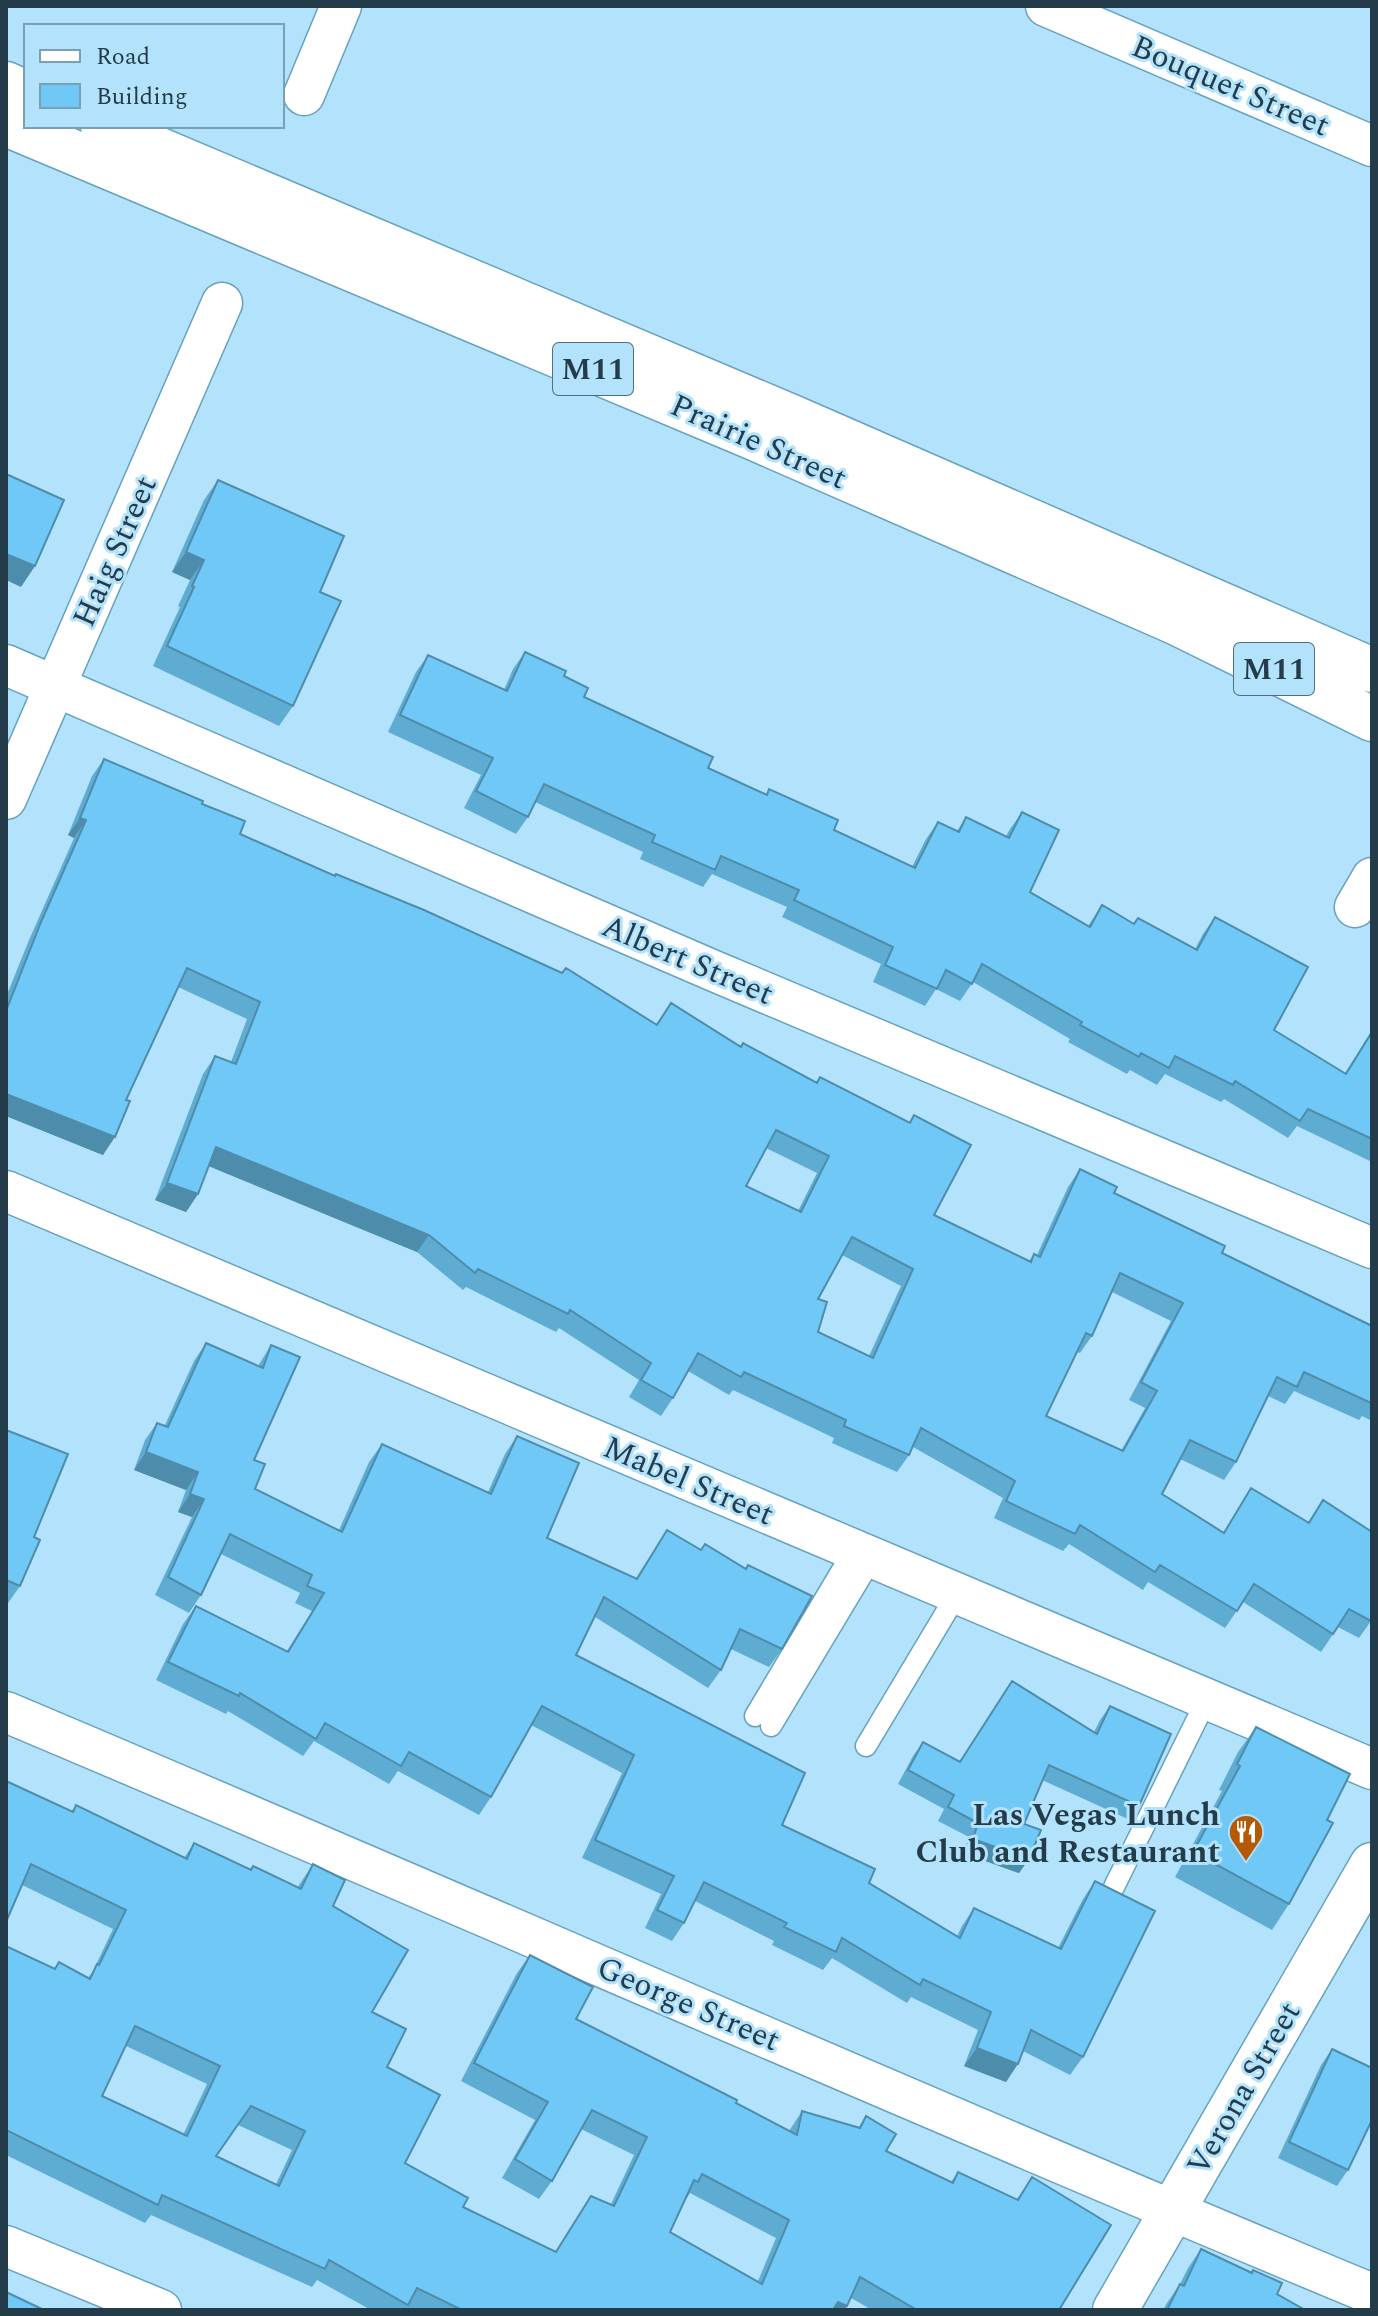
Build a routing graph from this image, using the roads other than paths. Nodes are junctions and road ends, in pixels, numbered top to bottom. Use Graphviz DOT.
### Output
graph roads {
  1 [pos="341,6"];
  2 [pos="1046,6"];
  3 [pos="304,95"];
  4 [pos="6,124"];
  5 [pos="108,128"];
  6 [pos="1372,146"];
  7 [pos="222,303"];
  8 [pos="6,665"];
  9 [pos="1372,670"];
  10 [pos="54,686"];
  11 [pos="1372,719"];
  12 [pos="6,799"];
  13 [pos="6,1191"];
  14 [pos="1372,1248"];
  15 [pos="863,1554"];
  16 [pos="957,1594"];
  17 [pos="1207,1699"];
  18 [pos="6,1712"];
  19 [pos="763,1721"];
  20 [pos="866,1746"];
  21 [pos="1372,1769"];
  22 [pos="1372,1865"];
  23 [pos="1114,1887"];
  24 [pos="1172,2211"];
  25 [pos="6,2246"];
  26 [pos="1372,2294"];
  27 [pos="161,2310"];
  28 [pos="1115,2310"];
  1 -- 3 [label="street"];
  2 -- 6 [label="street, Bouquet Street"];
  4 -- 11 [label="main road, Prairie Street / M11"];
  5 -- 9 [label="main road, Prairie Street / M11"];
  7 -- 10 [label="street, Haig Street"];
  8 -- 10 [label="street, Albert Street"];
  10 -- 12 [label="street, Haig Street"];
  10 -- 14 [label="street, Albert Street"];
  13 -- 15 [label="street, Mabel Street"];
  15 -- 16 [label="street, Mabel Street"];
  15 -- 19 [label="lane"];
  16 -- 17 [label="street, Mabel Street"];
  16 -- 20 [label="lane"];
  17 -- 21 [label="street, Mabel Street"];
  17 -- 23 [label="lane"];
  18 -- 24 [label="street, George Street"];
  22 -- 24 [label="main road, Verona Street"];
  24 -- 26 [label="street, George Street"];
  24 -- 28 [label="main road, Verona Street"];
  25 -- 27 [label="street"];
}
